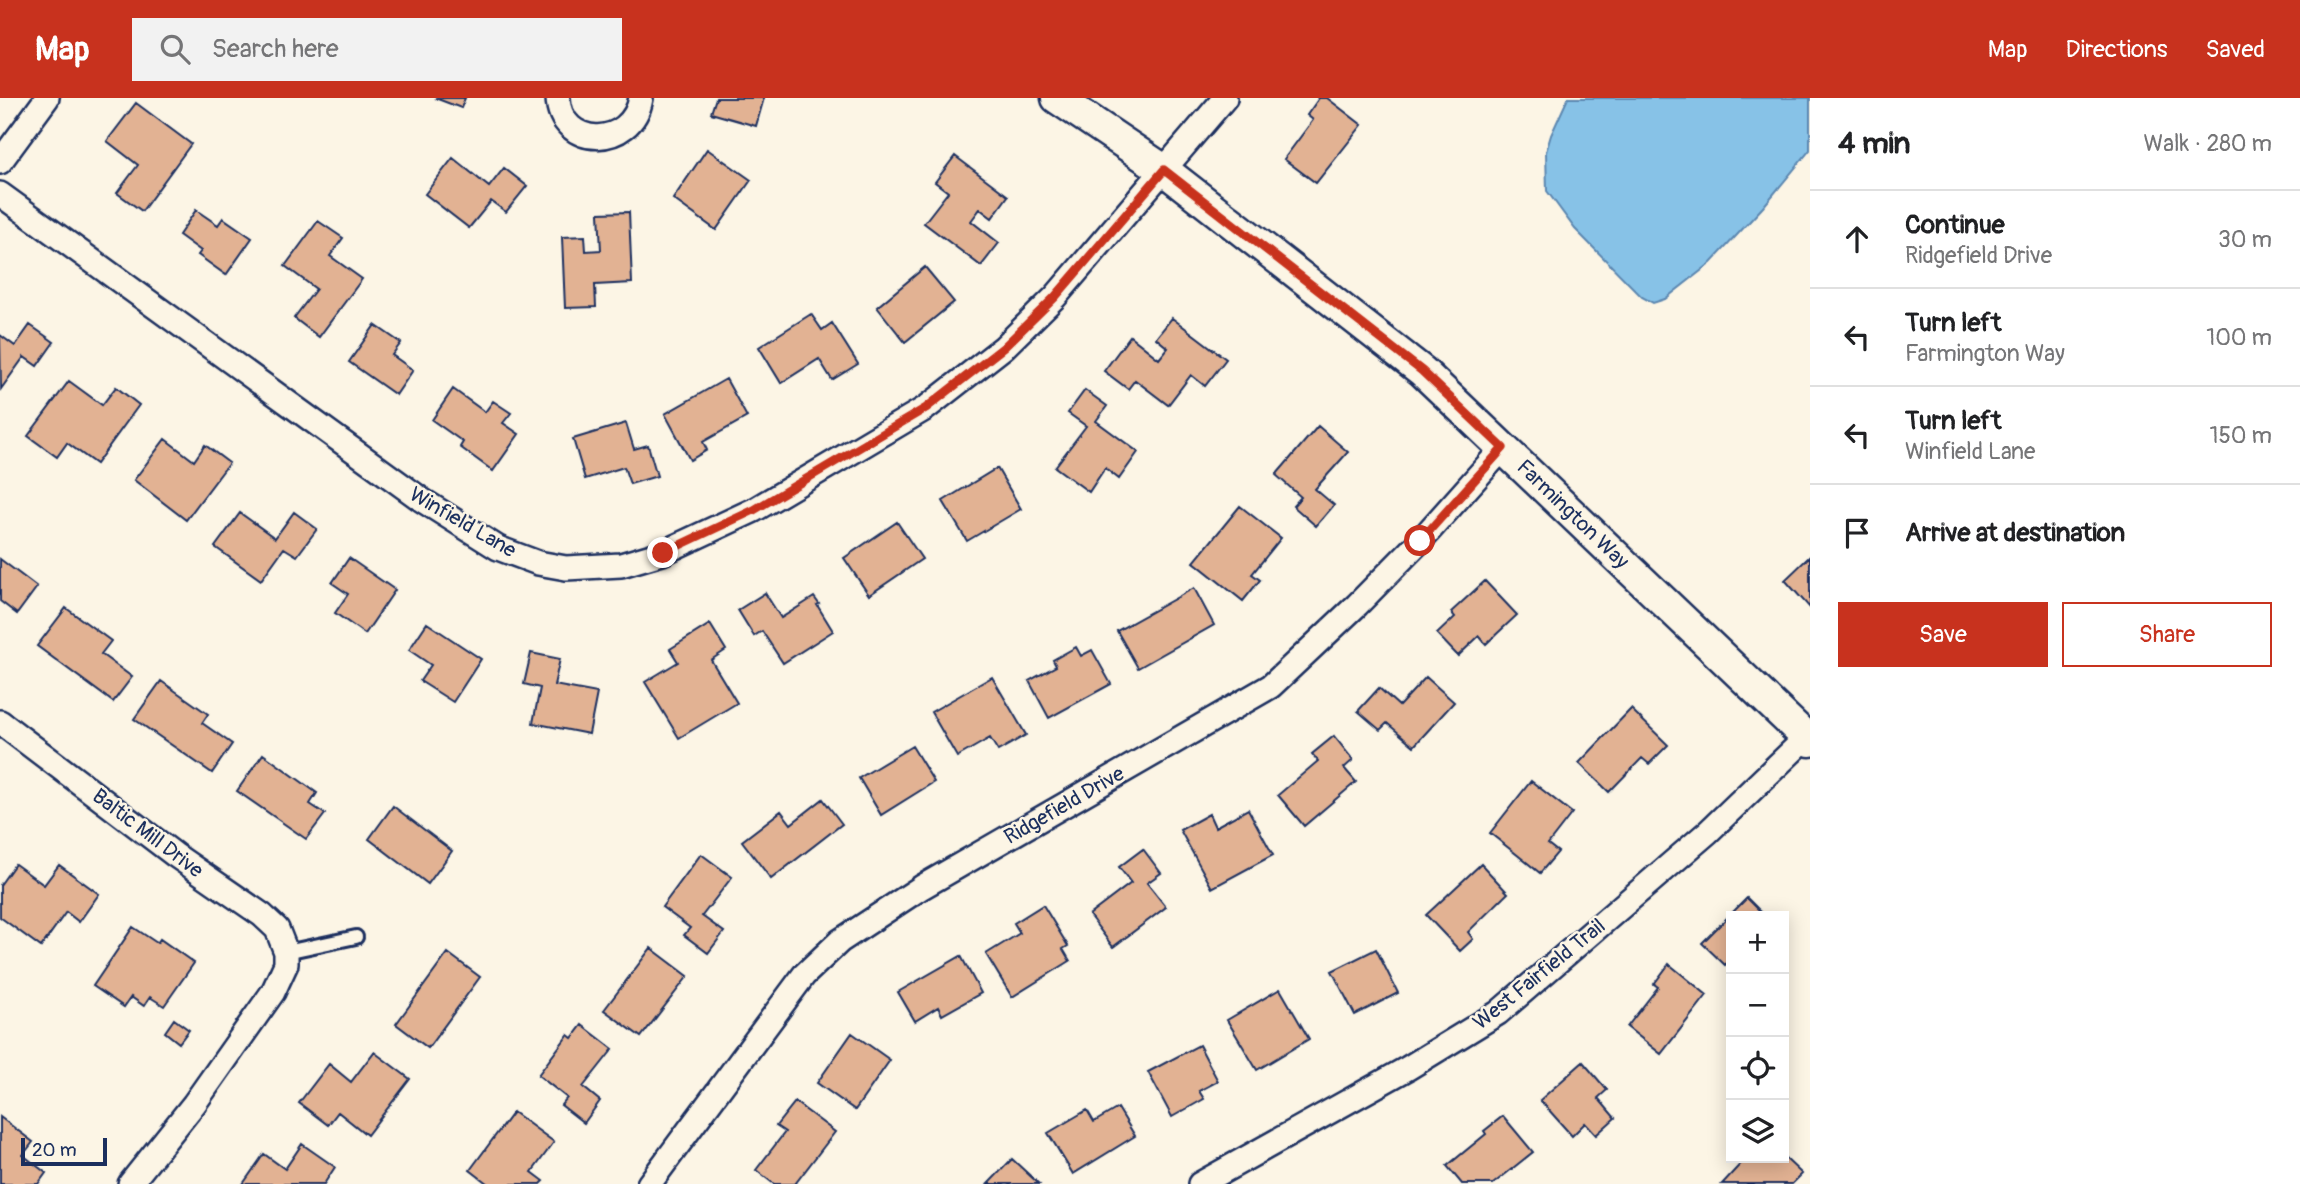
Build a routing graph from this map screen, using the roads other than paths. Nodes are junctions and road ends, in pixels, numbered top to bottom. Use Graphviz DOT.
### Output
graph roads {
  1 [pos="47,98"];
  2 [pos="558,98"];
  3 [pos="641,98"];
  4 [pos="1057,98"];
  5 [pos="1225,98"];
  6 [pos="0,162"];
  7 [pos="1164,170"];
  8 [pos="0,194"];
  9 [pos="1503,448"];
  10 [pos="0,722"];
  11 [pos="1809,737"];
  12 [pos="356,937"];
  13 [pos="286,952"];
  14 [pos="130,1184"];
  15 [pos="649,1184"];
  16 [pos="1200,1184"];
  1 -- 6 [label="street"];
  2 -- 3 [label="street"];
  4 -- 7 [label="street, Farmington Way"];
  5 -- 7 [label="street, Winfield Lane"];
  7 -- 8 [label="street, Winfield Lane"];
  7 -- 9 [label="street, Farmington Way"];
  9 -- 11 [label="street, Farmington Way"];
  9 -- 15 [label="street, Ridgefield Drive"];
  10 -- 13 [label="street, Baltic Mill Drive"];
  11 -- 16 [label="street, West Fairfield Trail"];
  12 -- 13 [label="lane"];
  13 -- 14 [label="street"];
}
